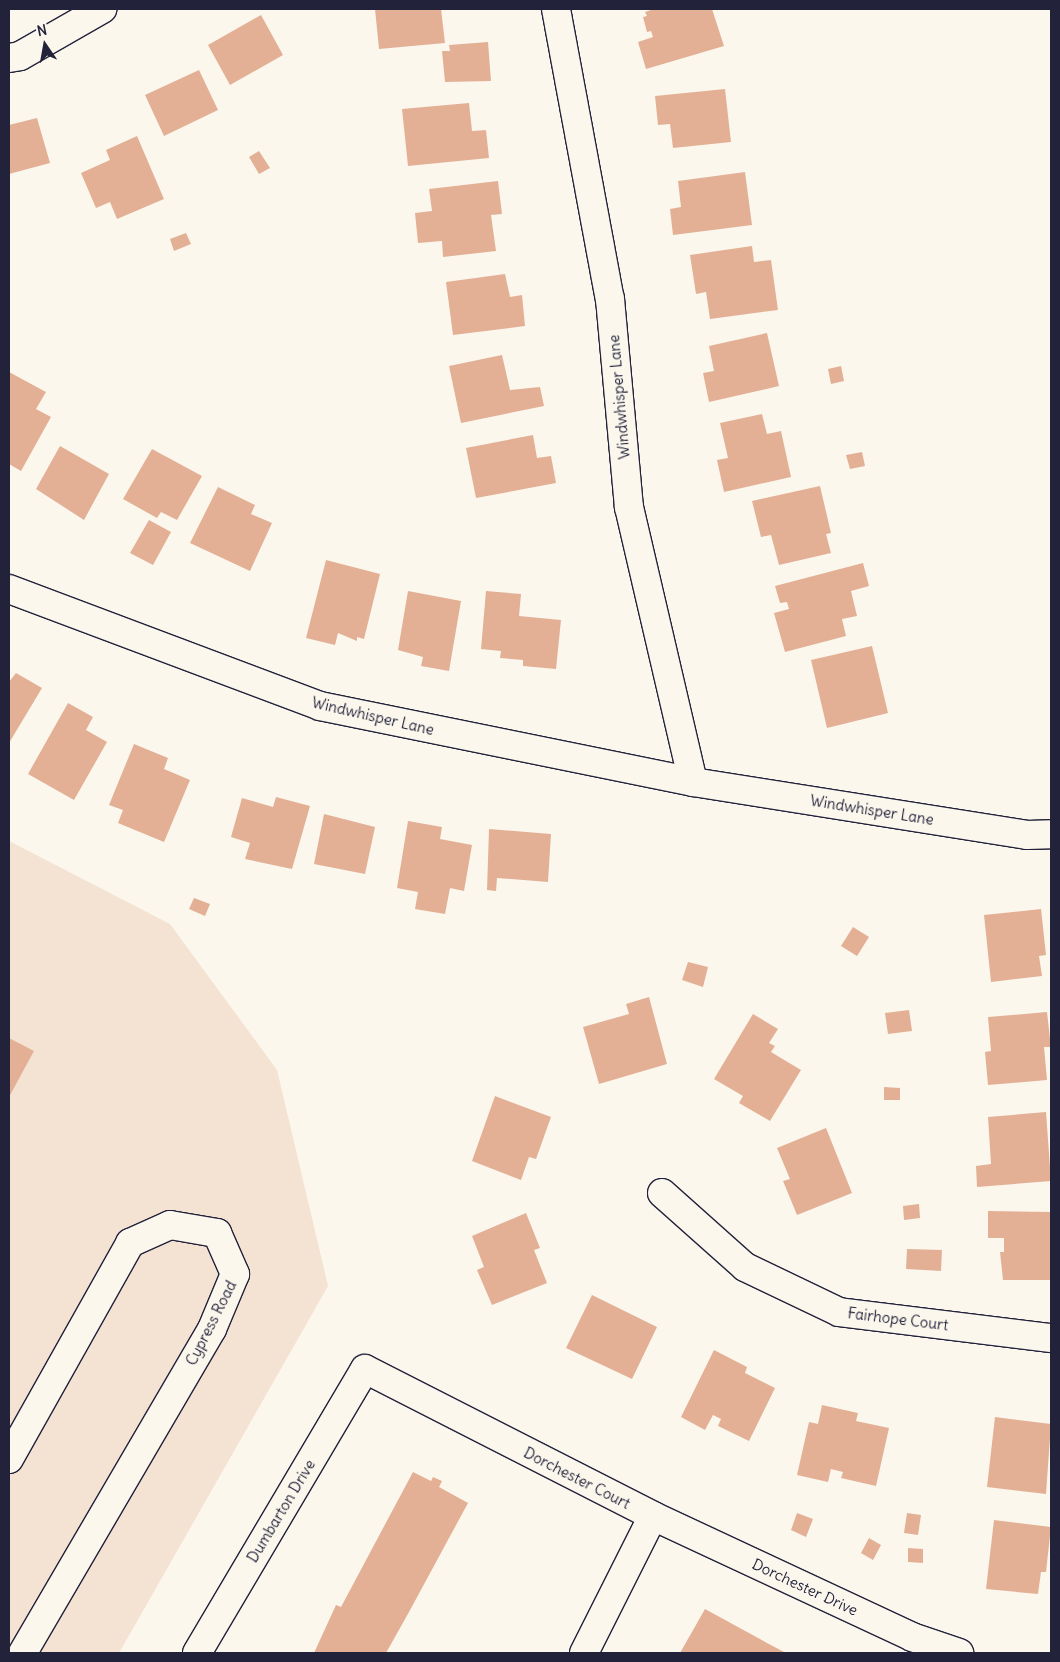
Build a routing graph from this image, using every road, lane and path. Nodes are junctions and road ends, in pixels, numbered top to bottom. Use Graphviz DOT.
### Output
graph roads {
  1 [pos="102,9"];
  2 [pos="556,9"];
  3 [pos="9,58"];
  4 [pos="9,589"];
  5 [pos="693,782"];
  6 [pos="1051,834"];
  7 [pos="662,1193"];
  8 [pos="1051,1338"];
  9 [pos="365,1369"];
  10 [pos="9,1459"];
  11 [pos="653,1516"];
  12 [pos="23,1653"];
  13 [pos="197,1653"];
  14 [pos="584,1653"];
  15 [pos="960,1653"];
  1 -- 3 [label="street"];
  2 -- 5 [label="street, Windwhisper Lane"];
  4 -- 5 [label="street, Windwhisper Lane"];
  5 -- 6 [label="street, Windwhisper Lane"];
  7 -- 8 [label="street, Fairhope Court"];
  9 -- 11 [label="street, Dorchester Court"];
  9 -- 13 [label="street, Dumbarton Drive"];
  10 -- 12 [label="street, Cypress Road"];
  11 -- 14 [label="street"];
  11 -- 15 [label="street, Dorchester Drive"];
}
